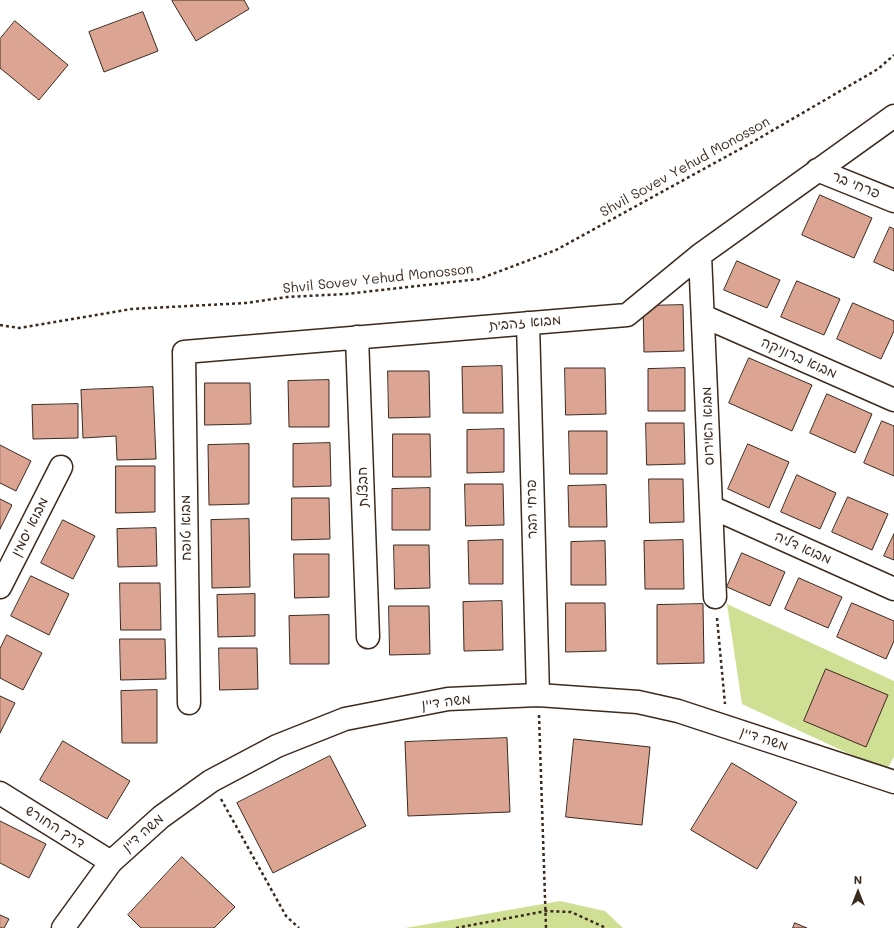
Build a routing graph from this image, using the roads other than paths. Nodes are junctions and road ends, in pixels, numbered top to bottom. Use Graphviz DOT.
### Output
graph roads {
  1 [pos="894,116"];
  2 [pos="817,170"];
  3 [pos="894,201"];
  4 [pos="700,255"];
  5 [pos="703,316"];
  6 [pos="528,323"];
  7 [pos="357,337"];
  8 [pos="184,352"];
  9 [pos="894,400"];
  10 [pos="60,466"];
  11 [pos="711,507"];
  12 [pos="0,588"];
  13 [pos="894,589"];
  14 [pos="715,597"];
  15 [pos="368,637"];
  16 [pos="538,695"];
  17 [pos="189,703"];
  18 [pos="894,782"];
  19 [pos="0,793"];
  20 [pos="110,862"];
  21 [pos="63,928"];
  1 -- 2 [label="street, מבוא זהבית"];
  2 -- 3 [label="street, פרחי בר"];
  2 -- 4 [label="street, מבוא זהבית"];
  4 -- 5 [label="street, מבוא האירוס"];
  4 -- 6 [label="street, מבוא זהבית"];
  5 -- 9 [label="street, מבוא ברוניקה"];
  5 -- 11 [label="street, מבוא האירוס"];
  6 -- 7 [label="street, מבוא זהבית"];
  6 -- 16 [label="street, פרחי הבר"];
  7 -- 8 [label="street, מבוא זהבית"];
  7 -- 15 [label="street, חבצלת"];
  8 -- 17 [label="street, מבוא טופח"];
  10 -- 12 [label="street, מבוא יסמין"];
  11 -- 13 [label="street, מבוא דליה"];
  11 -- 14 [label="street, מבוא האירוס"];
  16 -- 18 [label="street, משה דיין"];
  16 -- 20 [label="street, משה דיין"];
  19 -- 20 [label="street, דרך החורש"];
  20 -- 21 [label="street, משה דיין"];
}
